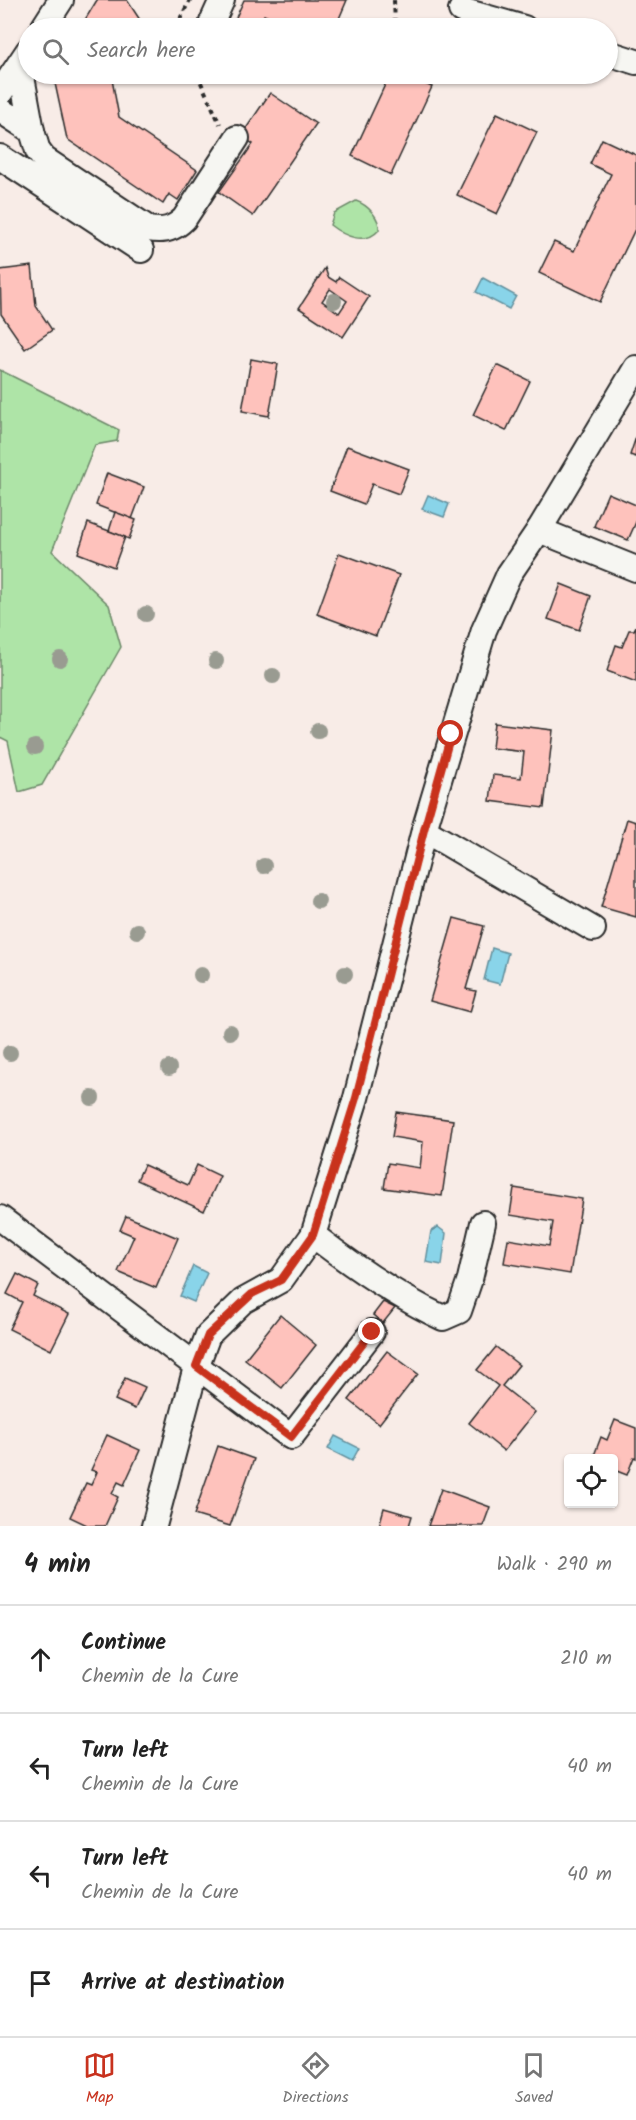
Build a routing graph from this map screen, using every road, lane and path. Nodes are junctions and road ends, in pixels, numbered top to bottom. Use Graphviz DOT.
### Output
graph roads {
  1 [pos="61,0"];
  2 [pos="190,0"];
  3 [pos="222,0"];
  4 [pos="394,0"];
  5 [pos="461,10"];
  6 [pos="49,18"];
  7 [pos="181,18"];
  8 [pos="214,18"];
  9 [pos="395,18"];
  10 [pos="489,18"];
  11 [pos="618,56"];
  12 [pos="636,62"];
  13 [pos="18,67"];
  14 [pos="23,84"];
  15 [pos="201,84"];
  16 [pos="0,93"];
  17 [pos="0,110"];
  18 [pos="32,131"];
  19 [pos="237,138"];
  20 [pos="0,157"];
  21 [pos="141,250"];
  22 [pos="634,374"];
  23 [pos="539,530"];
  24 [pos="636,569"];
  25 [pos="424,830"];
  26 [pos="594,929"];
  27 [pos="0,1218"];
  28 [pos="483,1223"];
  29 [pos="313,1235"];
  30 [pos="372,1332"];
  31 [pos="196,1366"];
  32 [pos="154,1526"];
  1 -- 6 [label="street"];
  2 -- 7 [label="path"];
  3 -- 8 [label="street"];
  4 -- 9 [label="path"];
  5 -- 10 [label="street"];
  11 -- 12 [label="street"];
  13 -- 16 [label="street"];
  14 -- 18 [label="street"];
  15 -- 19 [label="path"];
  17 -- 18 [label="street"];
  18 -- 19 [label="street"];
  20 -- 21 [label="street"];
  22 -- 23 [label="street"];
  23 -- 24 [label="street"];
  23 -- 25 [label="street"];
  25 -- 26 [label="street"];
  25 -- 29 [label="street"];
  27 -- 31 [label="street"];
  28 -- 29 [label="street"];
  29 -- 31 [label="street"];
  30 -- 31 [label="street"];
  31 -- 32 [label="street"];
}
